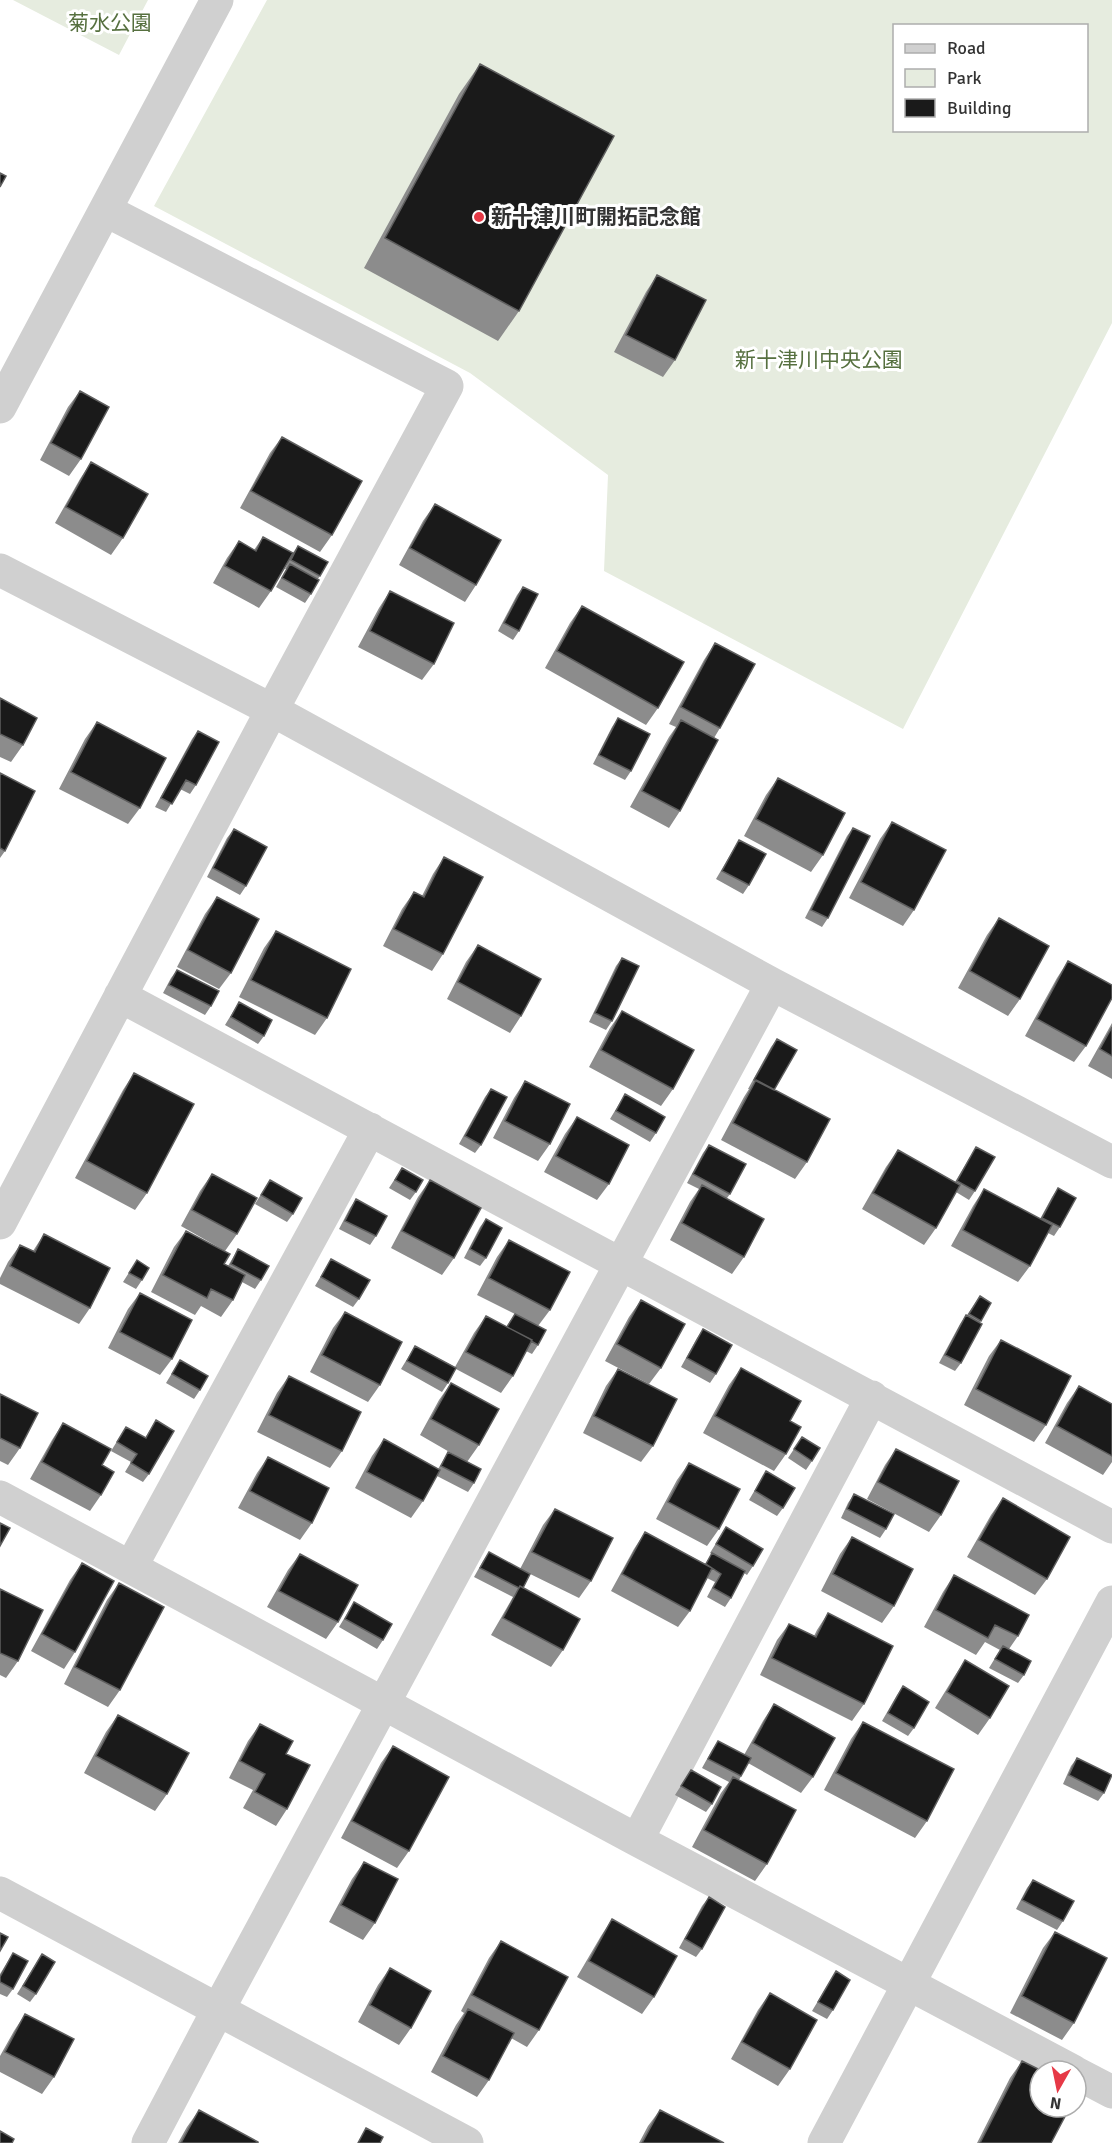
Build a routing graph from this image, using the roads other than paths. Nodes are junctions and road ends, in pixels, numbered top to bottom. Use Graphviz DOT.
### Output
graph roads {
  1 [pos="218,0"];
  2 [pos="105,210"];
  3 [pos="0,406"];
  4 [pos="0,570"];
  5 [pos="272,710"];
  6 [pos="772,984"];
  7 [pos="120,996"];
  8 [pos="370,1130"];
  9 [pos="1112,1162"];
  10 [pos="0,1223"];
  11 [pos="621,1264"];
  12 [pos="872,1397"];
  13 [pos="0,1497"];
  14 [pos="1112,1527"];
  15 [pos="132,1567"];
  16 [pos="1112,1602"];
  17 [pos="383,1703"];
  18 [pos="637,1840"];
  19 [pos="0,1893"];
  20 [pos="908,1984"];
  21 [pos="218,2010"];
  22 [pos="1049,2059"];
  23 [pos="1088,2079"];
  24 [pos="1112,2092"];
  25 [pos="148,2143"];
  26 [pos="467,2143"];
  27 [pos="824,2143"];
  1 -- 2 [label="street"];
  2 -- 3 [label="street"];
  2 -- 5 [label="street"];
  4 -- 5 [label="street"];
  5 -- 6 [label="street"];
  5 -- 7 [label="street"];
  6 -- 9 [label="street"];
  6 -- 11 [label="street"];
  7 -- 8 [label="street"];
  7 -- 10 [label="street"];
  8 -- 11 [label="street"];
  8 -- 15 [label="street"];
  11 -- 12 [label="street"];
  11 -- 17 [label="street"];
  12 -- 14 [label="street"];
  12 -- 18 [label="street"];
  13 -- 15 [label="street"];
  15 -- 17 [label="street"];
  16 -- 20 [label="street"];
  17 -- 18 [label="street"];
  17 -- 21 [label="street"];
  18 -- 20 [label="street"];
  19 -- 21 [label="street"];
  20 -- 22 [label="street"];
  20 -- 27 [label="street"];
  21 -- 25 [label="street"];
  21 -- 26 [label="street"];
  23 -- 24 [label="street"];
}
